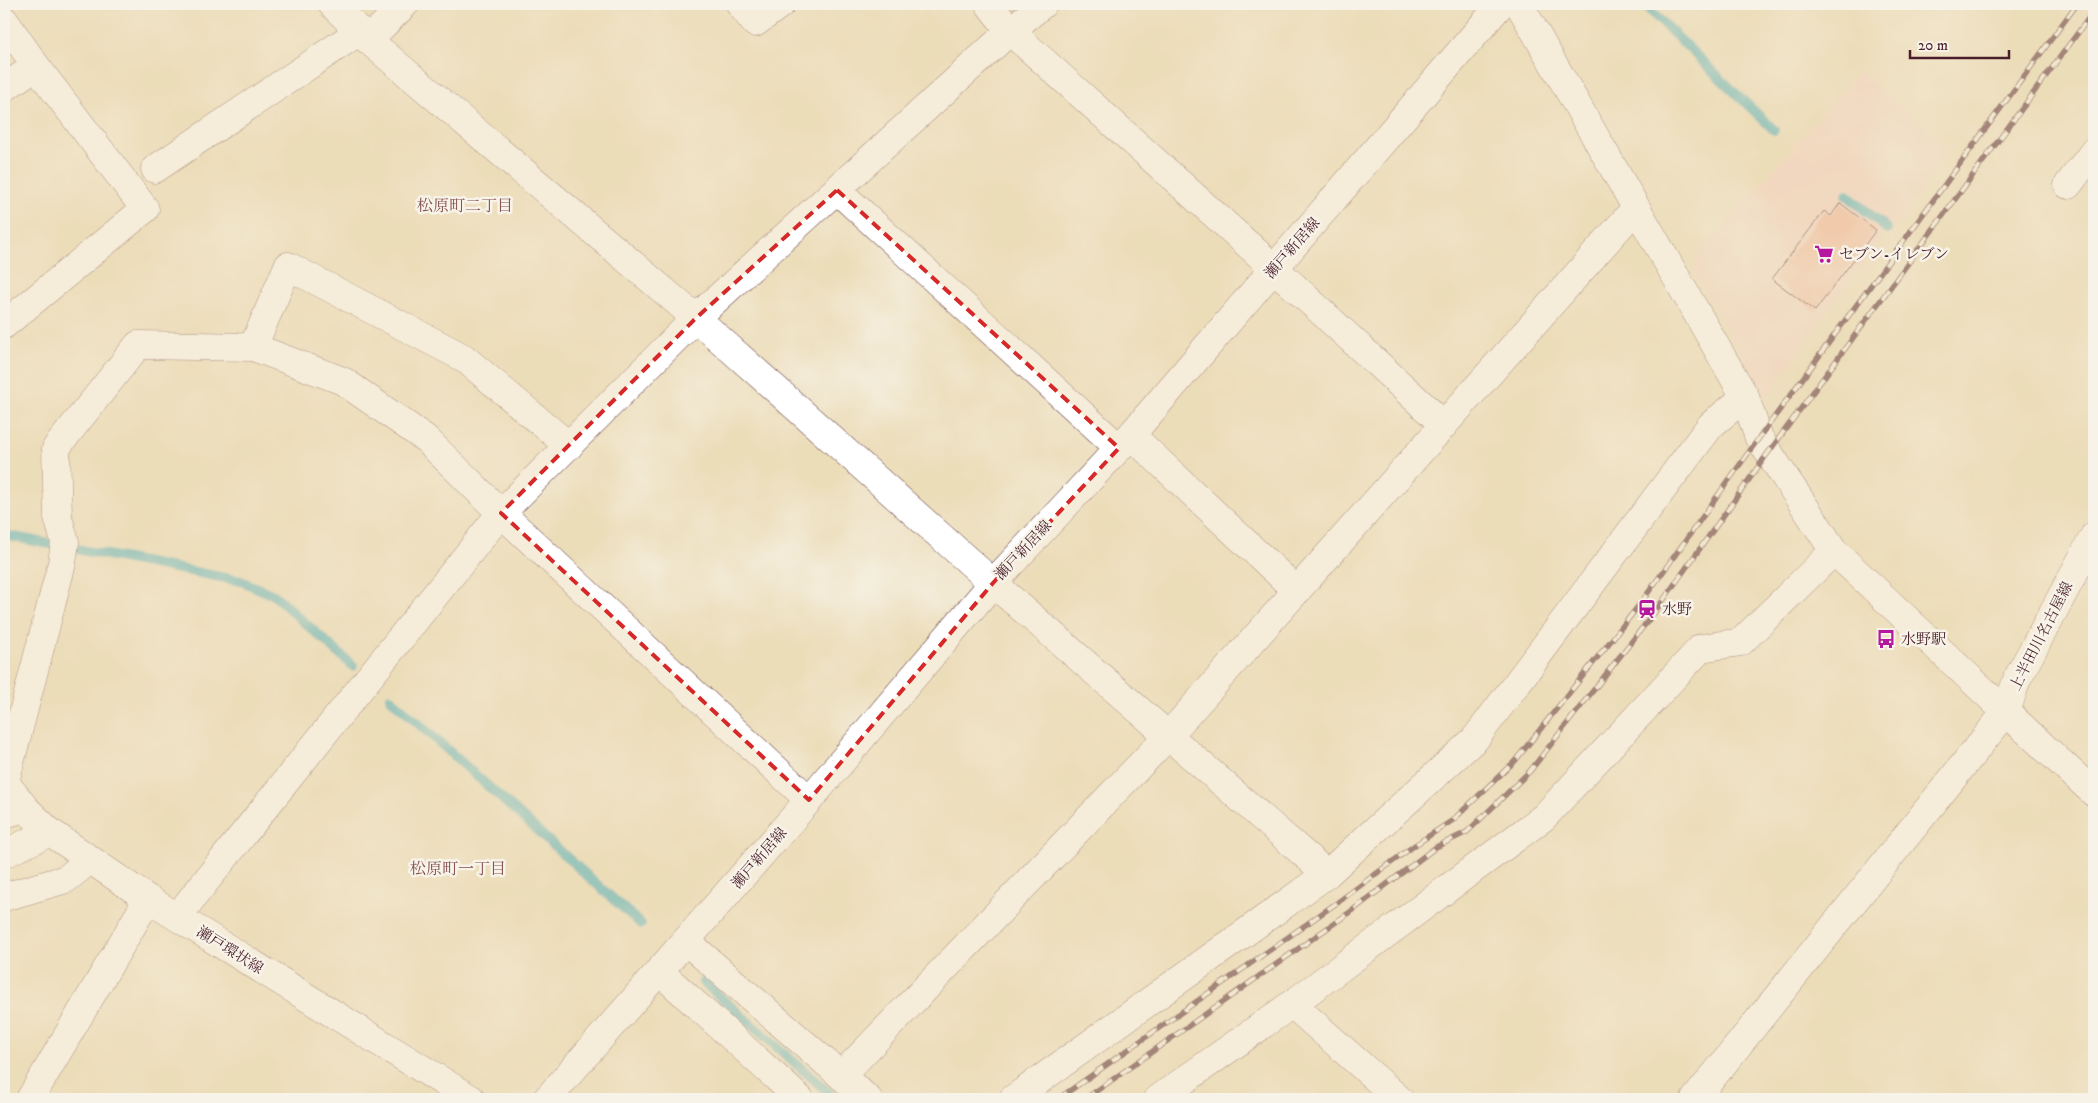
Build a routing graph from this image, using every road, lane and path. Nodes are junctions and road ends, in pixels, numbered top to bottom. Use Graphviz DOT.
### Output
graph roads {
  1 [pos="332,4"];
  2 [pos="405,4"];
  3 [pos="740,4"];
  4 [pos="781,4"];
  5 [pos="989,4"];
  6 [pos="1043,4"];
  7 [pos="1501,4"];
  8 [pos="1519,4"];
  9 [pos="4,20"];
  10 [pos="1010,31"];
  11 [pos="364,35"];
  12 [pos="36,66"];
  13 [pos="4,88"];
  14 [pos="2094,151"];
  15 [pos="155,169"];
  16 [pos="2068,185"];
  17 [pos="837,190"];
  18 [pos="1636,208"];
  19 [pos="1274,268"];
  20 [pos="696,318"];
  21 [pos="4,325"];
  22 [pos="253,348"];
  23 [pos="1745,397"];
  24 [pos="1444,425"];
  25 [pos="1125,441"];
  26 [pos="569,446"];
  27 [pos="501,513"];
  28 [pos="2094,536"];
  29 [pos="1834,551"];
  30 [pos="993,583"];
  31 [pos="1297,591"];
  32 [pos="2006,712"];
  33 [pos="1168,736"];
  34 [pos="4,781"];
  35 [pos="2094,793"];
  36 [pos="809,800"];
  37 [pos="14,811"];
  38 [pos="50,832"];
  39 [pos="4,854"];
  40 [pos="90,860"];
  41 [pos="1327,874"];
  42 [pos="4,897"];
  43 [pos="148,899"];
  44 [pos="177,917"];
  45 [pos="686,941"];
  46 [pos="659,971"];
  47 [pos="1292,1004"];
  48 [pos="841,1076"];
  49 [pos="30,1099"];
  50 [pos="471,1099"];
  51 [pos="547,1099"];
  52 [pos="800,1099"];
  53 [pos="868,1099"];
  54 [pos="1013,1099"];
  55 [pos="1158,1099"];
  56 [pos="1399,1099"];
  57 [pos="1695,1099"];
  1 -- 11 [label="street"];
  2 -- 11 [label="street"];
  3 -- 4 [label="street"];
  5 -- 10 [label="street"];
  6 -- 10 [label="street"];
  7 -- 19 [label="street, 瀬戸新居線"];
  8 -- 18 [label="street"];
  9 -- 12 [label="street"];
  10 -- 17 [label="street"];
  10 -- 19 [label="street"];
  11 -- 15 [label="street"];
  11 -- 20 [label="street"];
  12 -- 13 [label="street"];
  12 -- 21 [label="street"];
  14 -- 16 [label="street"];
  17 -- 20 [label="street"];
  17 -- 25 [label="street"];
  18 -- 23 [label="street"];
  18 -- 24 [label="street"];
  19 -- 24 [label="street"];
  19 -- 25 [label="street, 瀬戸新居線"];
  20 -- 26 [label="street"];
  20 -- 30 [label="street"];
  22 -- 26 [label="street"];
  22 -- 27 [label="street"];
  22 -- 34 [label="street"];
  23 -- 29 [label="street"];
  23 -- 41 [label="street"];
  24 -- 31 [label="street"];
  25 -- 30 [label="street, 瀬戸新居線"];
  25 -- 31 [label="street"];
  26 -- 27 [label="street"];
  27 -- 36 [label="street"];
  27 -- 44 [label="street"];
  28 -- 32 [label="street, 上半田川名古屋線"];
  29 -- 32 [label="street"];
  29 -- 47 [label="street"];
  30 -- 33 [label="street"];
  30 -- 36 [label="street, 瀬戸新居線"];
  31 -- 33 [label="street"];
  32 -- 35 [label="street"];
  32 -- 57 [label="street"];
  33 -- 41 [label="street"];
  33 -- 48 [label="street"];
  34 -- 37 [label="street, 瀬戸環状線"];
  36 -- 45 [label="street, 瀬戸新居線"];
  37 -- 38 [label="street, 瀬戸環状線"];
  38 -- 39 [label="street"];
  38 -- 40 [label="street, 瀬戸環状線"];
  40 -- 42 [label="street"];
  40 -- 43 [label="street, 瀬戸環状線"];
  41 -- 54 [label="street"];
  43 -- 44 [label="street, 瀬戸環状線"];
  43 -- 49 [label="street"];
  44 -- 50 [label="street, 瀬戸環状線"];
  45 -- 46 [label="street, 瀬戸新居線"];
  45 -- 48 [label="street"];
  46 -- 51 [label="street, 瀬戸新居線"];
  46 -- 52 [label="street"];
  47 -- 55 [label="street"];
  47 -- 56 [label="street"];
  48 -- 53 [label="street"];
}
